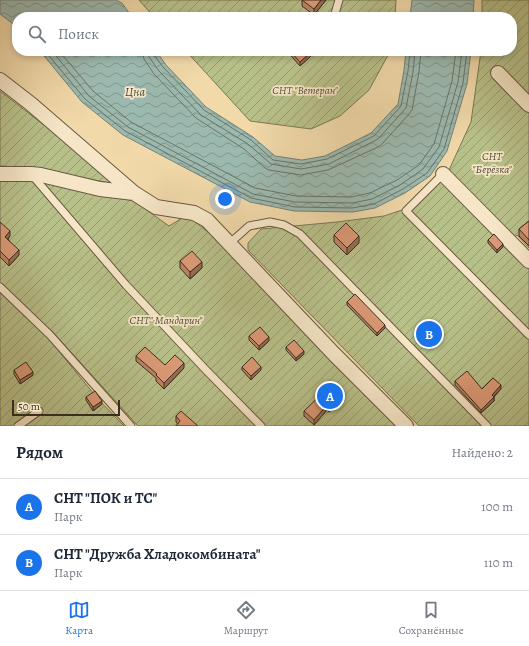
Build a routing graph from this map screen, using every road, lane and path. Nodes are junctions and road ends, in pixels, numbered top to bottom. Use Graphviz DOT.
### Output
graph roads {
  1 [pos="339,0"];
  2 [pos="335,12"];
  3 [pos="498,73"];
  4 [pos="0,80"];
  5 [pos="529,105"];
  6 [pos="0,174"];
  7 [pos="31,174"];
  8 [pos="442,174"];
  9 [pos="134,193"];
  10 [pos="230,243"];
  11 [pos="529,261"];
  12 [pos="0,287"];
  13 [pos="529,335"];
  14 [pos="39,411"];
  15 [pos="18,426"];
  16 [pos="131,426"];
  17 [pos="261,426"];
  18 [pos="406,426"];
  19 [pos="487,426"];
  1 -- 2 [label="lane"];
  3 -- 5 [label="street"];
  4 -- 9 [label="street"];
  6 -- 7 [label="street"];
  7 -- 9 [label="street"];
  7 -- 17 [label="lane"];
  8 -- 11 [label="street"];
  8 -- 13 [label="lane"];
  9 -- 10 [label="street"];
  10 -- 18 [label="street"];
  10 -- 19 [label="lane"];
  12 -- 16 [label="lane"];
  14 -- 15 [label="lane"];
}
